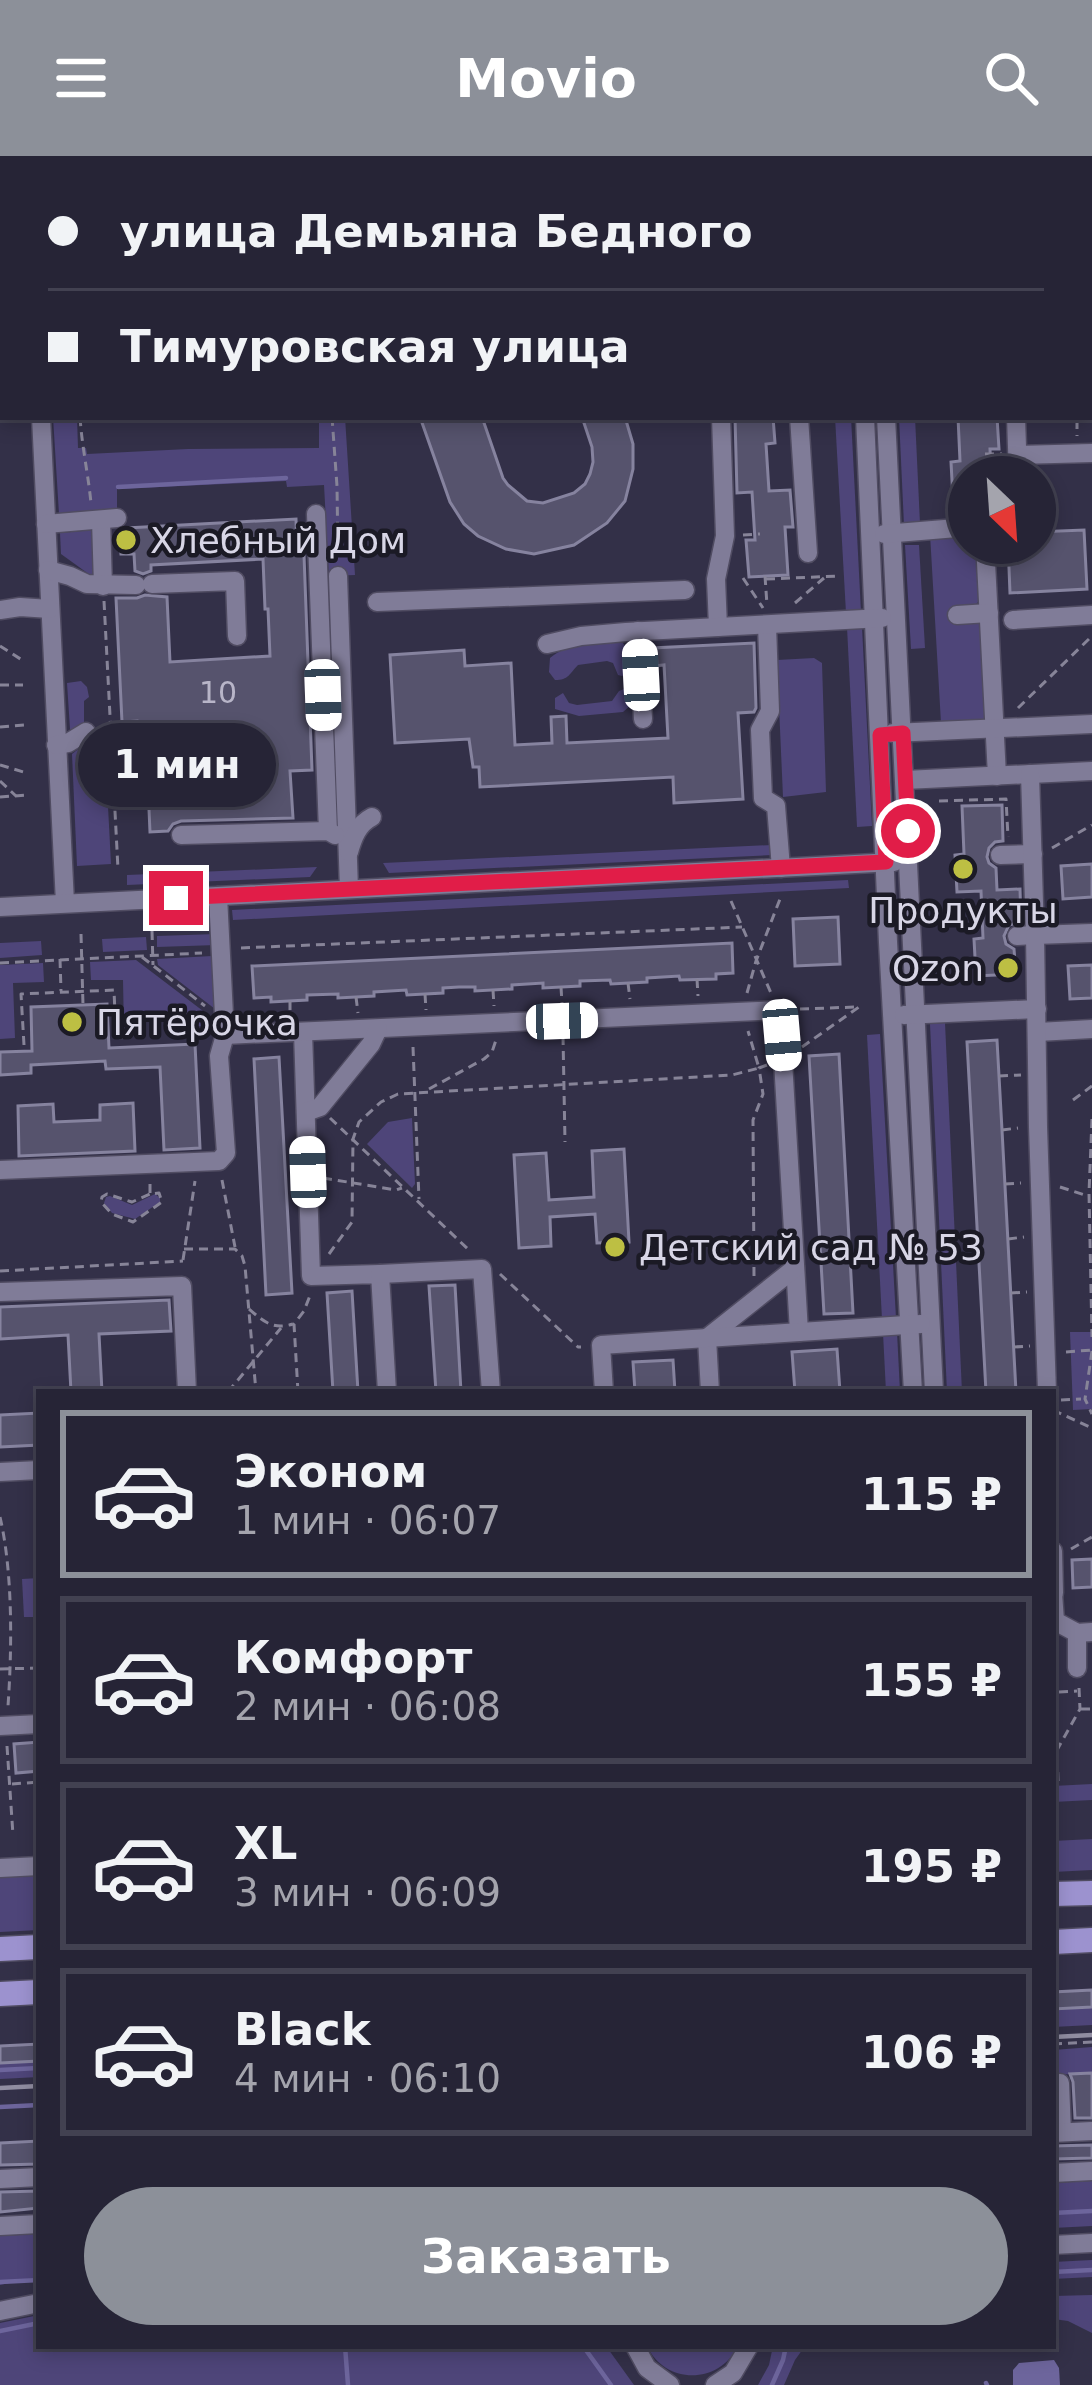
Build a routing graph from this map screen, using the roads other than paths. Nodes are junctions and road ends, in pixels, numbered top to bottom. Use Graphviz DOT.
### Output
graph roads {
  1 [pos="40,420"];
  2 [pos="721,420"];
  3 [pos="799,420"];
  4 [pos="865,420"];
  5 [pos="886,420"];
  6 [pos="1016,420"];
  7 [pos="1092,453"];
  8 [pos="1018,455"];
  9 [pos="316,514"];
  10 [pos="46,524"];
  11 [pos="948,529"];
  12 [pos="892,533"];
  13 [pos="871,535"];
  14 [pos="808,553"];
  15 [pos="987,564"];
  16 [pos="48,570"];
  17 [pos="338,576"];
  18 [pos="685,590"];
  19 [pos="93,592"];
  20 [pos="625,592"];
  21 [pos="377,602"];
  22 [pos="50,609"];
  23 [pos="0,610"];
  24 [pos="989,614"];
  25 [pos="957,615"];
  26 [pos="1092,615"];
  27 [pos="896,617"];
  28 [pos="875,619"];
  29 [pos="1013,620"];
  30 [pos="769,625"];
  31 [pos="718,627"];
  32 [pos="632,631"];
  33 [pos="237,636"];
  34 [pos="547,644"];
  35 [pos="643,719"];
  36 [pos="1092,724"];
  37 [pos="994,729"];
  38 [pos="86,733"];
  39 [pos="903,733"];
  40 [pos="880,735"];
  41 [pos="56,746"];
  42 [pos="1092,772"];
  43 [pos="1030,774"];
  44 [pos="997,776"];
  45 [pos="905,780"];
  46 [pos="372,817"];
  47 [pos="328,831"];
  48 [pos="181,835"];
  49 [pos="1033,854"];
  50 [pos="1004,855"];
  51 [pos="346,860"];
  52 [pos="909,861"];
  53 [pos="886,862"];
  54 [pos="782,868"];
  55 [pos="349,889"];
  56 [pos="218,896"];
  57 [pos="64,903"];
  58 [pos="0,907"];
  59 [pos="1092,933"];
  60 [pos="1026,936"];
  61 [pos="1037,1009"];
  62 [pos="915,1014"];
  63 [pos="892,1016"];
  64 [pos="1092,1028"];
  65 [pos="378,1029"];
  66 [pos="303,1032"];
  67 [pos="1038,1032"];
  68 [pos="225,1036"];
  69 [pos="313,1109"];
  70 [pos="0,1170"];
  71 [pos="795,1268"];
  72 [pos="380,1274"];
  73 [pos="0,1292"];
  74 [pos="930,1323"];
  75 [pos="909,1325"];
  76 [pos="799,1332"];
  77 [pos="707,1338"];
  78 [pos="187,1389"];
  79 [pos="387,1389"];
  80 [pos="490,1389"];
  81 [pos="604,1389"];
  82 [pos="710,1389"];
  83 [pos="913,1389"];
  84 [pos="934,1389"];
  85 [pos="1047,1389"];
  86 [pos="36,1470"];
  87 [pos="0,1472"];
  88 [pos="1084,1632"];
  89 [pos="1077,1668"];
  90 [pos="36,1724"];
  91 [pos="3,1726"];
  92 [pos="36,1866"];
  93 [pos="0,1868"];
  94 [pos="1092,1893"];
  95 [pos="1056,1894"];
  96 [pos="1092,1940"];
  97 [pos="1056,1942"];
  98 [pos="36,1947"];
  99 [pos="0,1949"];
  100 [pos="36,1992"];
  101 [pos="0,1994"];
  102 [pos="1060,2083"];
  103 [pos="1092,2131"];
  104 [pos="1058,2133"];
  105 [pos="1092,2170"];
  106 [pos="1056,2173"];
  107 [pos="36,2177"];
  108 [pos="0,2179"];
  109 [pos="36,2224"];
  110 [pos="0,2226"];
  111 [pos="1092,2243"];
  112 [pos="1056,2245"];
  113 [pos="36,2304"];
  114 [pos="0,2311"];
  115 [pos="637,2349"];
  116 [pos="747,2349"];
  117 [pos="670,2385"];
  118 [pos="715,2385"];
  1 -- 10 [label="street"];
  2 -- 31 [label="street"];
  3 -- 14 [label="street"];
  4 -- 13 [label="street"];
  5 -- 12 [label="street"];
  6 -- 8 [label="street"];
  7 -- 8 [label="street"];
  9 -- 47 [label="street"];
  10 -- 16 [label="street"];
  10 -- 19 [label="street"];
  11 -- 12 [label="street"];
  12 -- 13 [label="street"];
  12 -- 27 [label="street"];
  13 -- 28 [label="street"];
  15 -- 24 [label="street"];
  16 -- 19 [label="street"];
  16 -- 22 [label="street"];
  17 -- 51 [label="street"];
  18 -- 20 [label="street"];
  19 -- 33 [label="street"];
  20 -- 21 [label="street"];
  20 -- 32 [label="street"];
  22 -- 23 [label="street"];
  22 -- 41 [label="street"];
  24 -- 25 [label="street"];
  24 -- 37 [label="street"];
  26 -- 29 [label="street"];
  27 -- 28 [label="street"];
  27 -- 39 [label="street"];
  28 -- 30 [label="street"];
  28 -- 40 [label="street"];
  30 -- 31 [label="street"];
  30 -- 54 [label="street"];
  31 -- 32 [label="street"];
  32 -- 34 [label="street"];
  32 -- 35 [label="street"];
  36 -- 37 [label="street"];
  37 -- 39 [label="street"];
  37 -- 44 [label="street"];
  38 -- 41 [label="street"];
  39 -- 40 [label="street"];
  39 -- 45 [label="street"];
  40 -- 53 [label="street"];
  41 -- 57 [label="street"];
  42 -- 43 [label="street"];
  43 -- 44 [label="street"];
  43 -- 49 [label="street"];
  44 -- 45 [label="street"];
  45 -- 52 [label="street"];
  46 -- 51 [label="street"];
  47 -- 48 [label="street"];
  47 -- 51 [label="street"];
  49 -- 50 [label="street"];
  49 -- 60 [label="street"];
  51 -- 55 [label="street"];
  52 -- 53 [label="street"];
  52 -- 62 [label="street"];
  53 -- 54 [label="street"];
  53 -- 63 [label="street"];
  54 -- 55 [label="street"];
  55 -- 56 [label="street"];
  56 -- 57 [label="street"];
  56 -- 68 [label="street"];
  57 -- 58 [label="street"];
  59 -- 60 [label="street"];
  60 -- 61 [label="street"];
  61 -- 62 [label="street"];
  61 -- 67 [label="street"];
  62 -- 63 [label="street"];
  62 -- 74 [label="street"];
  63 -- 75 [label="street"];
  64 -- 67 [label="street"];
  65 -- 66 [label="street"];
  65 -- 69 [label="street"];
  65 -- 71 [label="street"];
  66 -- 68 [label="street"];
  66 -- 69 [label="street"];
  67 -- 85 [label="street"];
  68 -- 70 [label="street"];
  69 -- 72 [label="street"];
  71 -- 76 [label="street"];
  71 -- 77 [label="street"];
  72 -- 79 [label="street"];
  72 -- 80 [label="street"];
  73 -- 78 [label="street"];
  74 -- 75 [label="street"];
  74 -- 84 [label="street"];
  75 -- 76 [label="street"];
  75 -- 83 [label="street"];
  76 -- 77 [label="street"];
  77 -- 81 [label="street"];
  77 -- 82 [label="street"];
  86 -- 87 [label="street"];
  88 -- 89 [label="street"];
  90 -- 91 [label="street"];
  92 -- 93 [label="street"];
  94 -- 95 [label="main road"];
  96 -- 97 [label="main road"];
  98 -- 99 [label="main road"];
  100 -- 101 [label="main road"];
  102 -- 104 [label="street"];
  103 -- 104 [label="street"];
  105 -- 106 [label="street"];
  107 -- 108 [label="street"];
  109 -- 110 [label="street"];
  111 -- 112 [label="street"];
  113 -- 114 [label="street"];
  115 -- 117 [label="street"];
  116 -- 118 [label="street"];
}
